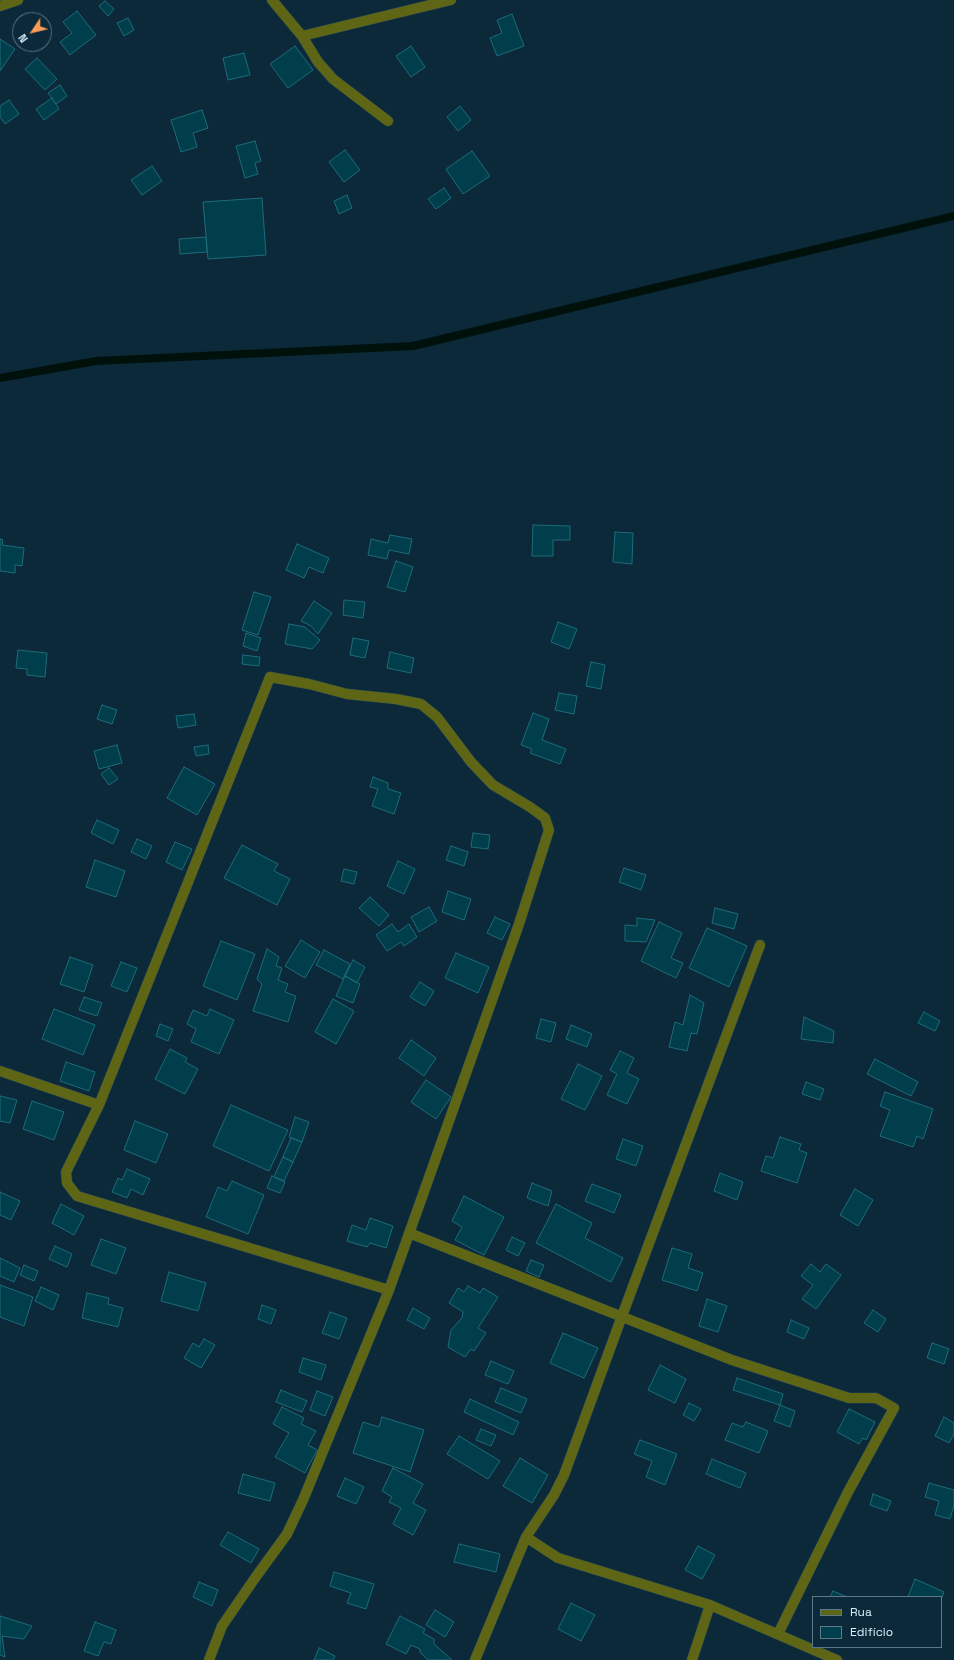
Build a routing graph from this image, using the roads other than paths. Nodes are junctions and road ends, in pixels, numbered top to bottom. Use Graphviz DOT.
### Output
graph roads {
  1 [pos="18,0"];
  2 [pos="272,0"];
  3 [pos="451,0"];
  4 [pos="0,6"];
  5 [pos="302,36"];
  6 [pos="388,121"];
  7 [pos="760,944"];
  8 [pos="0,1071"];
  9 [pos="99,1104"];
  10 [pos="409,1233"];
  11 [pos="389,1290"];
  12 [pos="622,1316"];
  13 [pos="526,1537"];
  14 [pos="710,1605"];
  15 [pos="778,1634"];
  16 [pos="209,1660"];
  17 [pos="475,1660"];
  18 [pos="692,1660"];
  19 [pos="837,1660"];
  1 -- 4 [label="street"];
  2 -- 5 [label="street"];
  3 -- 5 [label="street"];
  5 -- 6 [label="street"];
  7 -- 12 [label="street"];
  8 -- 9 [label="street"];
  9 -- 10 [label="street"];
  9 -- 11 [label="street"];
  10 -- 11 [label="street"];
  10 -- 12 [label="street"];
  11 -- 16 [label="street"];
  12 -- 13 [label="street"];
  12 -- 15 [label="street"];
  13 -- 14 [label="street"];
  13 -- 17 [label="street"];
  14 -- 15 [label="street"];
  14 -- 18 [label="street"];
  15 -- 19 [label="street"];
}
